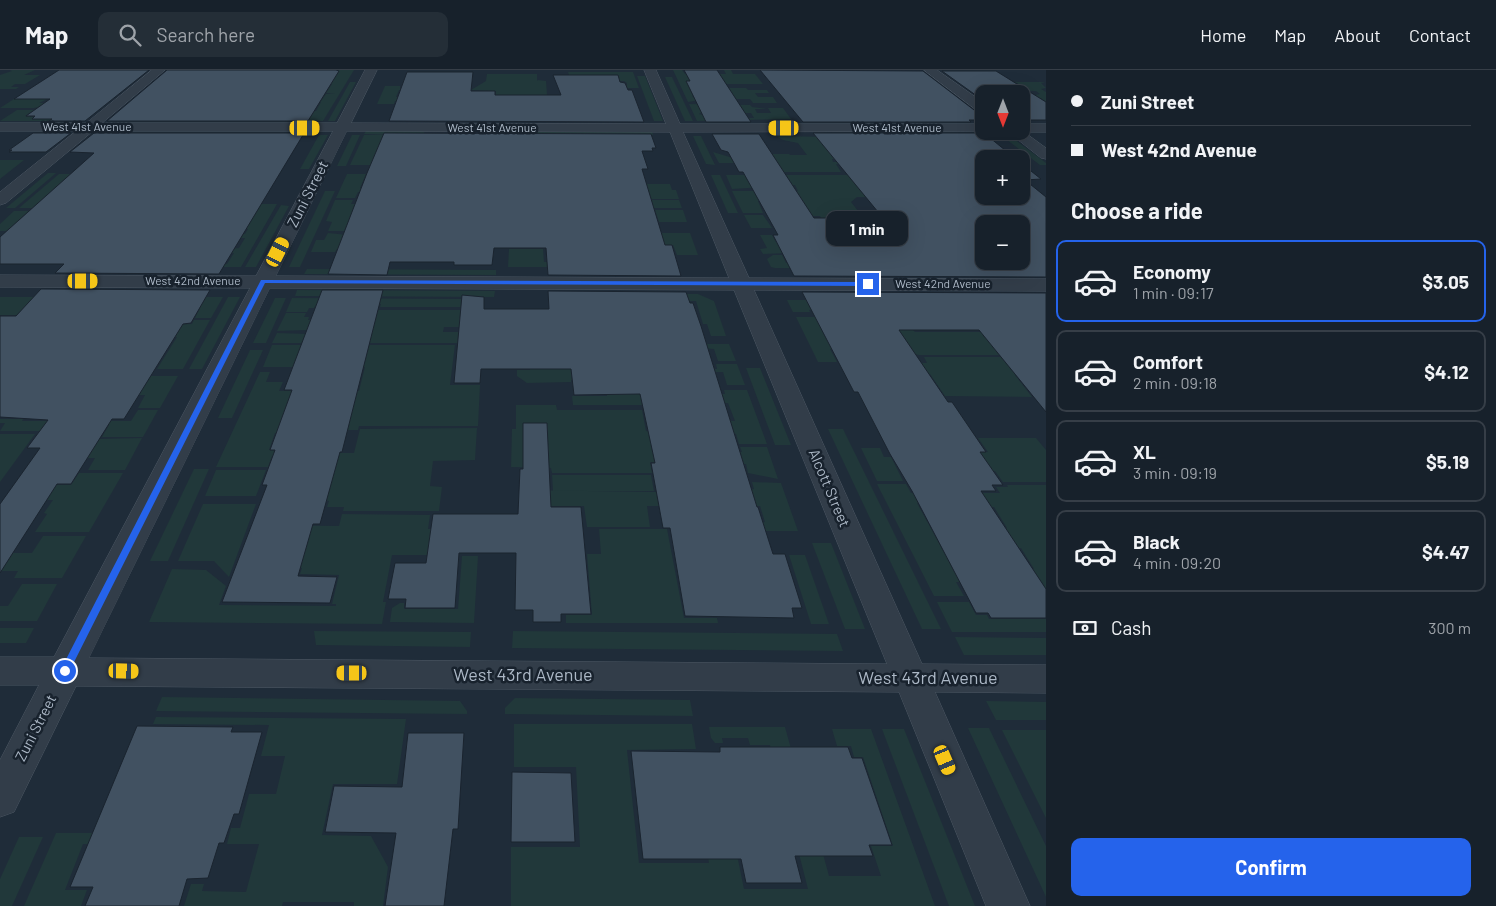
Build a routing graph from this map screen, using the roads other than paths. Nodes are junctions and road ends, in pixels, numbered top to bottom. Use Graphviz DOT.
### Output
graph roads {
  1 [pos="159,70"];
  2 [pos="371,70"];
  3 [pos="650,70"];
  4 [pos="930,70"];
  5 [pos="975,102"];
  6 [pos="0,128"];
  7 [pos="88,128"];
  8 [pos="341,128"];
  9 [pos="675,128"];
  10 [pos="975,128"];
  11 [pos="1030,128"];
  12 [pos="1046,128"];
  13 [pos="1026,140"];
  14 [pos="1046,155"];
  15 [pos="0,200"];
  16 [pos="0,281"];
  17 [pos="263,281"];
  18 [pos="741,283"];
  19 [pos="1046,285"];
  20 [pos="0,671"];
  21 [pos="65,671"];
  22 [pos="910,678"];
  23 [pos="1046,679"];
  24 [pos="0,799"];
  25 [pos="1008,906"];
  1 -- 7 [label="street"];
  2 -- 8 [label="street, Zuni Street"];
  3 -- 9 [label="street, Alcott Street"];
  4 -- 5 [label="street"];
  6 -- 7 [label="street, West 41st Avenue"];
  7 -- 8 [label="street, West 41st Avenue"];
  7 -- 15 [label="street"];
  8 -- 9 [label="street, West 41st Avenue"];
  8 -- 17 [label="street, Zuni Street"];
  9 -- 10 [label="street, West 41st Avenue"];
  9 -- 18 [label="street, Alcott Street"];
  11 -- 12 [label="street"];
  13 -- 14 [label="street"];
  16 -- 17 [label="street, West 42nd Avenue"];
  17 -- 18 [label="street, West 42nd Avenue"];
  17 -- 21 [label="street, Zuni Street"];
  18 -- 19 [label="street, West 42nd Avenue"];
  18 -- 22 [label="street, Alcott Street"];
  20 -- 21 [label="street, West 43rd Avenue"];
  21 -- 22 [label="street, West 43rd Avenue"];
  21 -- 24 [label="street, Zuni Street"];
  22 -- 23 [label="street, West 43rd Avenue"];
  22 -- 25 [label="street, Alcott Street"];
}
